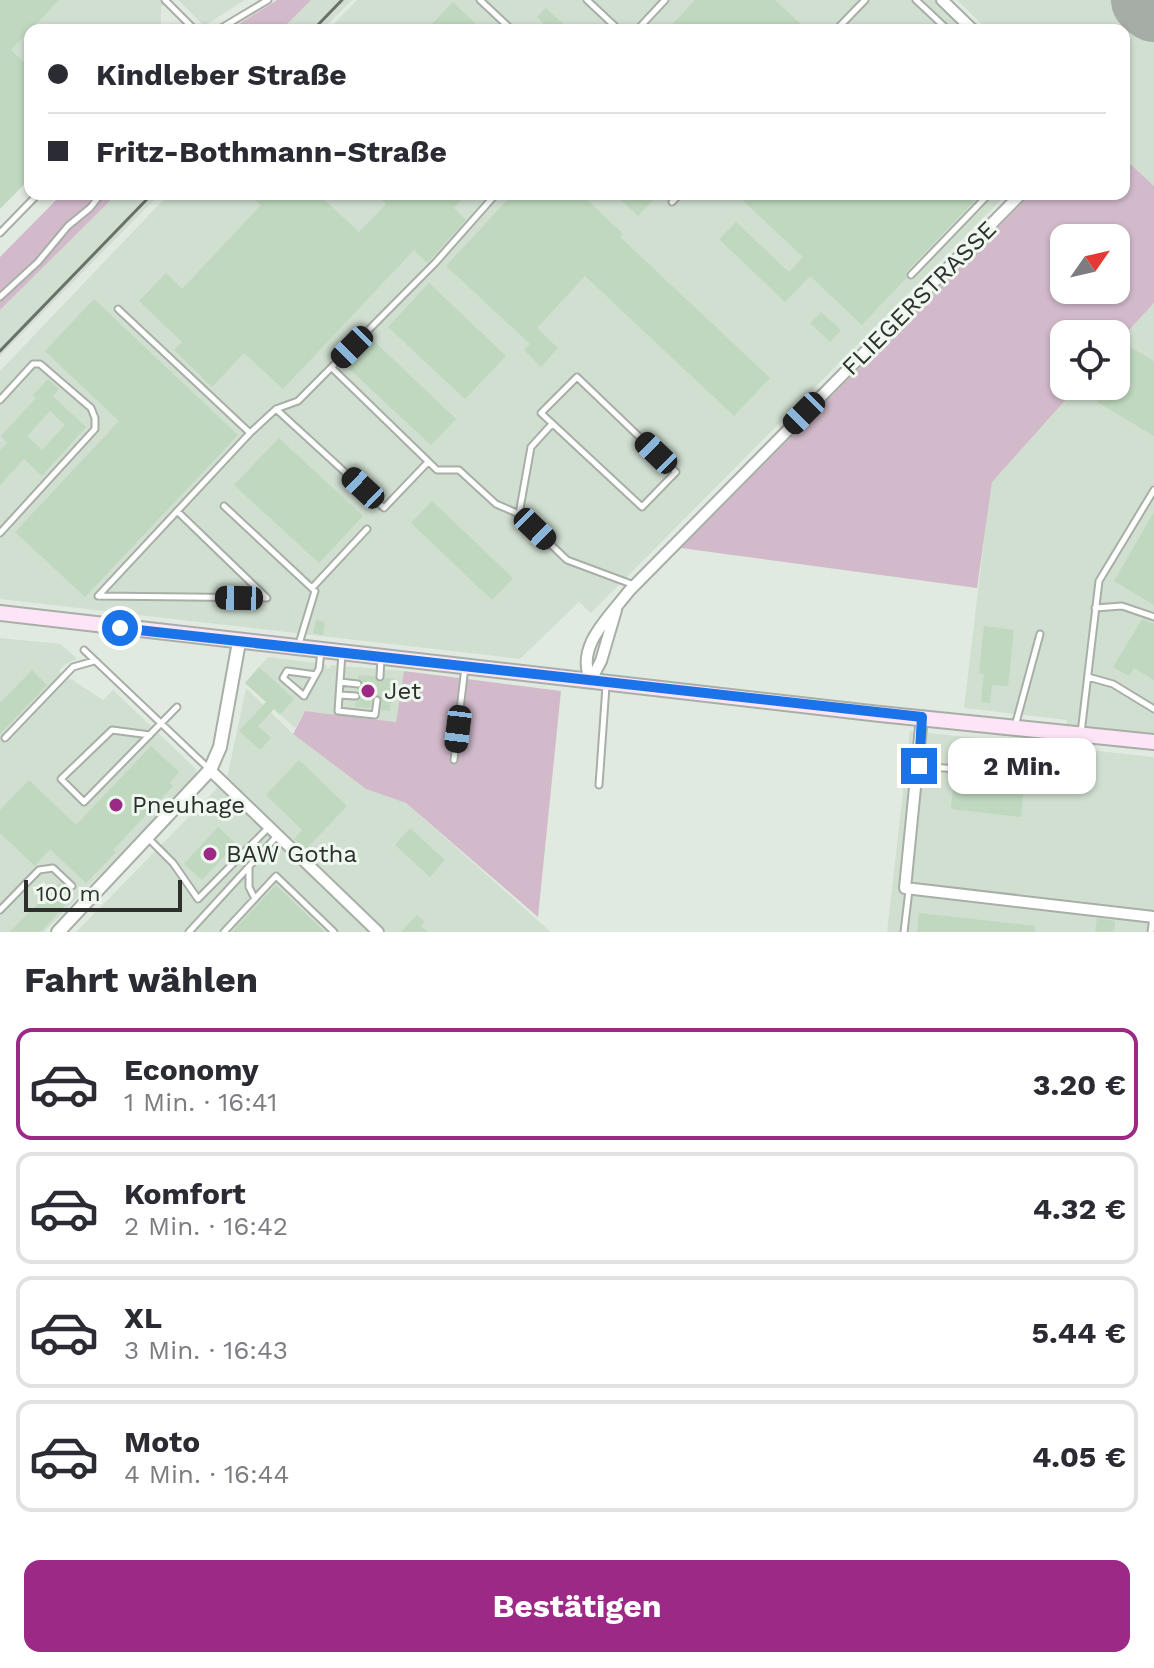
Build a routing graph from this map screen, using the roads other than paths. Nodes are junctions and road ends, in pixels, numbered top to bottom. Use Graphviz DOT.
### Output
graph roads {
  1 [pos="165,0"];
  2 [pos="268,0"];
  3 [pos="480,0"];
  4 [pos="587,0"];
  5 [pos="665,0"];
  6 [pos="865,0"];
  7 [pos="916,0"];
  8 [pos="942,0"];
  9 [pos="189,24"];
  10 [pos="228,24"];
  11 [pos="506,24"];
  12 [pos="613,24"];
  13 [pos="643,24"];
  14 [pos="842,24"];
  15 [pos="942,24"];
  16 [pos="967,24"];
  17 [pos="32,200"];
  18 [pos="96,200"];
  19 [pos="491,200"];
  20 [pos="983,200"];
  21 [pos="1015,200"];
  22 [pos="0,233"];
  23 [pos="911,275"];
  24 [pos="0,297"];
  25 [pos="118,309"];
  26 [pos="332,368"];
  27 [pos="0,400"];
  28 [pos="276,409"];
  29 [pos="552,424"];
  30 [pos="250,433"];
  31 [pos="428,462"];
  32 [pos="1154,490"];
  33 [pos="224,506"];
  34 [pos="177,511"];
  35 [pos="519,514"];
  36 [pos="367,529"];
  37 [pos="0,533"];
  38 [pos="634,585"];
  39 [pos="312,588"];
  40 [pos="1095,608"];
  41 [pos="0,613"];
  42 [pos="1154,617"];
  43 [pos="1040,634"];
  44 [pos="239,642"];
  45 [pos="298,647"];
  46 [pos="84,650"];
  47 [pos="321,650"];
  48 [pos="342,652"];
  49 [pos="381,657"];
  50 [pos="95,660"];
  51 [pos="465,666"];
  52 [pos="316,675"];
  53 [pos="380,677"];
  54 [pos="1088,677"];
  55 [pos="591,680"];
  56 [pos="606,681"];
  57 [pos="340,682"];
  58 [pos="358,684"];
  59 [pos="339,695"];
  60 [pos="356,696"];
  61 [pos="377,700"];
  62 [pos="177,707"];
  63 [pos="1154,709"];
  64 [pos="922,717"];
  65 [pos="161,723"];
  66 [pos="1015,727"];
  67 [pos="1081,734"];
  68 [pos="150,735"];
  69 [pos="5,738"];
  70 [pos="1154,742"];
  71 [pos="454,760"];
  72 [pos="919,766"];
  73 [pos="210,770"];
  74 [pos="970,770"];
  75 [pos="599,785"];
  76 [pos="273,831"];
  77 [pos="148,838"];
  78 [pos="249,867"];
  79 [pos="72,886"];
  80 [pos="909,889"];
  81 [pos="255,899"];
  82 [pos="0,910"];
  83 [pos="1153,917"];
  84 [pos="59,932"];
  85 [pos="189,932"];
  86 [pos="224,932"];
  87 [pos="334,932"];
  88 [pos="378,932"];
  89 [pos="904,932"];
  90 [pos="1151,932"];
  1 -- 9 [label="lane"];
  2 -- 10 [label="lane"];
  3 -- 11 [label="lane"];
  4 -- 12 [label="lane"];
  5 -- 13 [label="lane"];
  6 -- 14 [label="lane"];
  7 -- 15 [label="lane"];
  8 -- 16 [label="street"];
  17 -- 22 [label="lane"];
  18 -- 24 [label="lane"];
  19 -- 26 [label="lane"];
  20 -- 23 [label="lane"];
  21 -- 38 [label="street, FLIEGERSTRASSE"];
  25 -- 30 [label="lane"];
  26 -- 28 [label="lane"];
  26 -- 31 [label="lane"];
  27 -- 37 [label="lane"];
  28 -- 30 [label="lane"];
  28 -- 31 [label="lane"];
  29 -- 29 [label="lane"];
  29 -- 35 [label="lane"];
  30 -- 34 [label="lane"];
  31 -- 35 [label="lane"];
  32 -- 40 [label="lane"];
  33 -- 39 [label="lane"];
  34 -- 34 [label="lane"];
  35 -- 38 [label="lane"];
  36 -- 39 [label="lane"];
  38 -- 55 [label="street, FLIEGERSTRASSE"];
  39 -- 45 [label="lane"];
  40 -- 42 [label="lane"];
  40 -- 54 [label="lane"];
  41 -- 44 [label="main road"];
  43 -- 66 [label="lane"];
  44 -- 45 [label="main road"];
  44 -- 73 [label="street"];
  45 -- 47 [label="main road"];
  46 -- 50 [label="lane"];
  47 -- 48 [label="main road"];
  47 -- 52 [label="lane"];
  48 -- 49 [label="main road"];
  48 -- 57 [label="lane"];
  49 -- 51 [label="main road"];
  49 -- 53 [label="lane"];
  50 -- 65 [label="lane"];
  50 -- 69 [label="lane"];
  51 -- 55 [label="main road"];
  51 -- 71 [label="lane"];
  52 -- 52 [label="lane"];
  54 -- 63 [label="lane"];
  54 -- 67 [label="lane"];
  55 -- 56 [label="main road"];
  56 -- 64 [label="main road"];
  56 -- 75 [label="lane"];
  57 -- 58 [label="lane"];
  57 -- 59 [label="lane"];
  59 -- 60 [label="lane"];
  59 -- 61 [label="lane"];
  62 -- 65 [label="lane"];
  64 -- 66 [label="main road"];
  64 -- 72 [label="street"];
  65 -- 68 [label="lane"];
  65 -- 73 [label="lane"];
  66 -- 67 [label="main road"];
  67 -- 70 [label="main road"];
  68 -- 68 [label="lane"];
  72 -- 74 [label="lane"];
  72 -- 80 [label="street"];
  73 -- 76 [label="street"];
  73 -- 77 [label="street"];
  76 -- 77 [label="lane"];
  76 -- 78 [label="lane"];
  76 -- 88 [label="street"];
  77 -- 84 [label="street"];
  78 -- 81 [label="lane"];
  78 -- 85 [label="lane"];
  79 -- 82 [label="lane"];
  80 -- 83 [label="street"];
  80 -- 89 [label="lane"];
  81 -- 86 [label="lane"];
  81 -- 87 [label="lane"];
  83 -- 90 [label="lane"];
}
